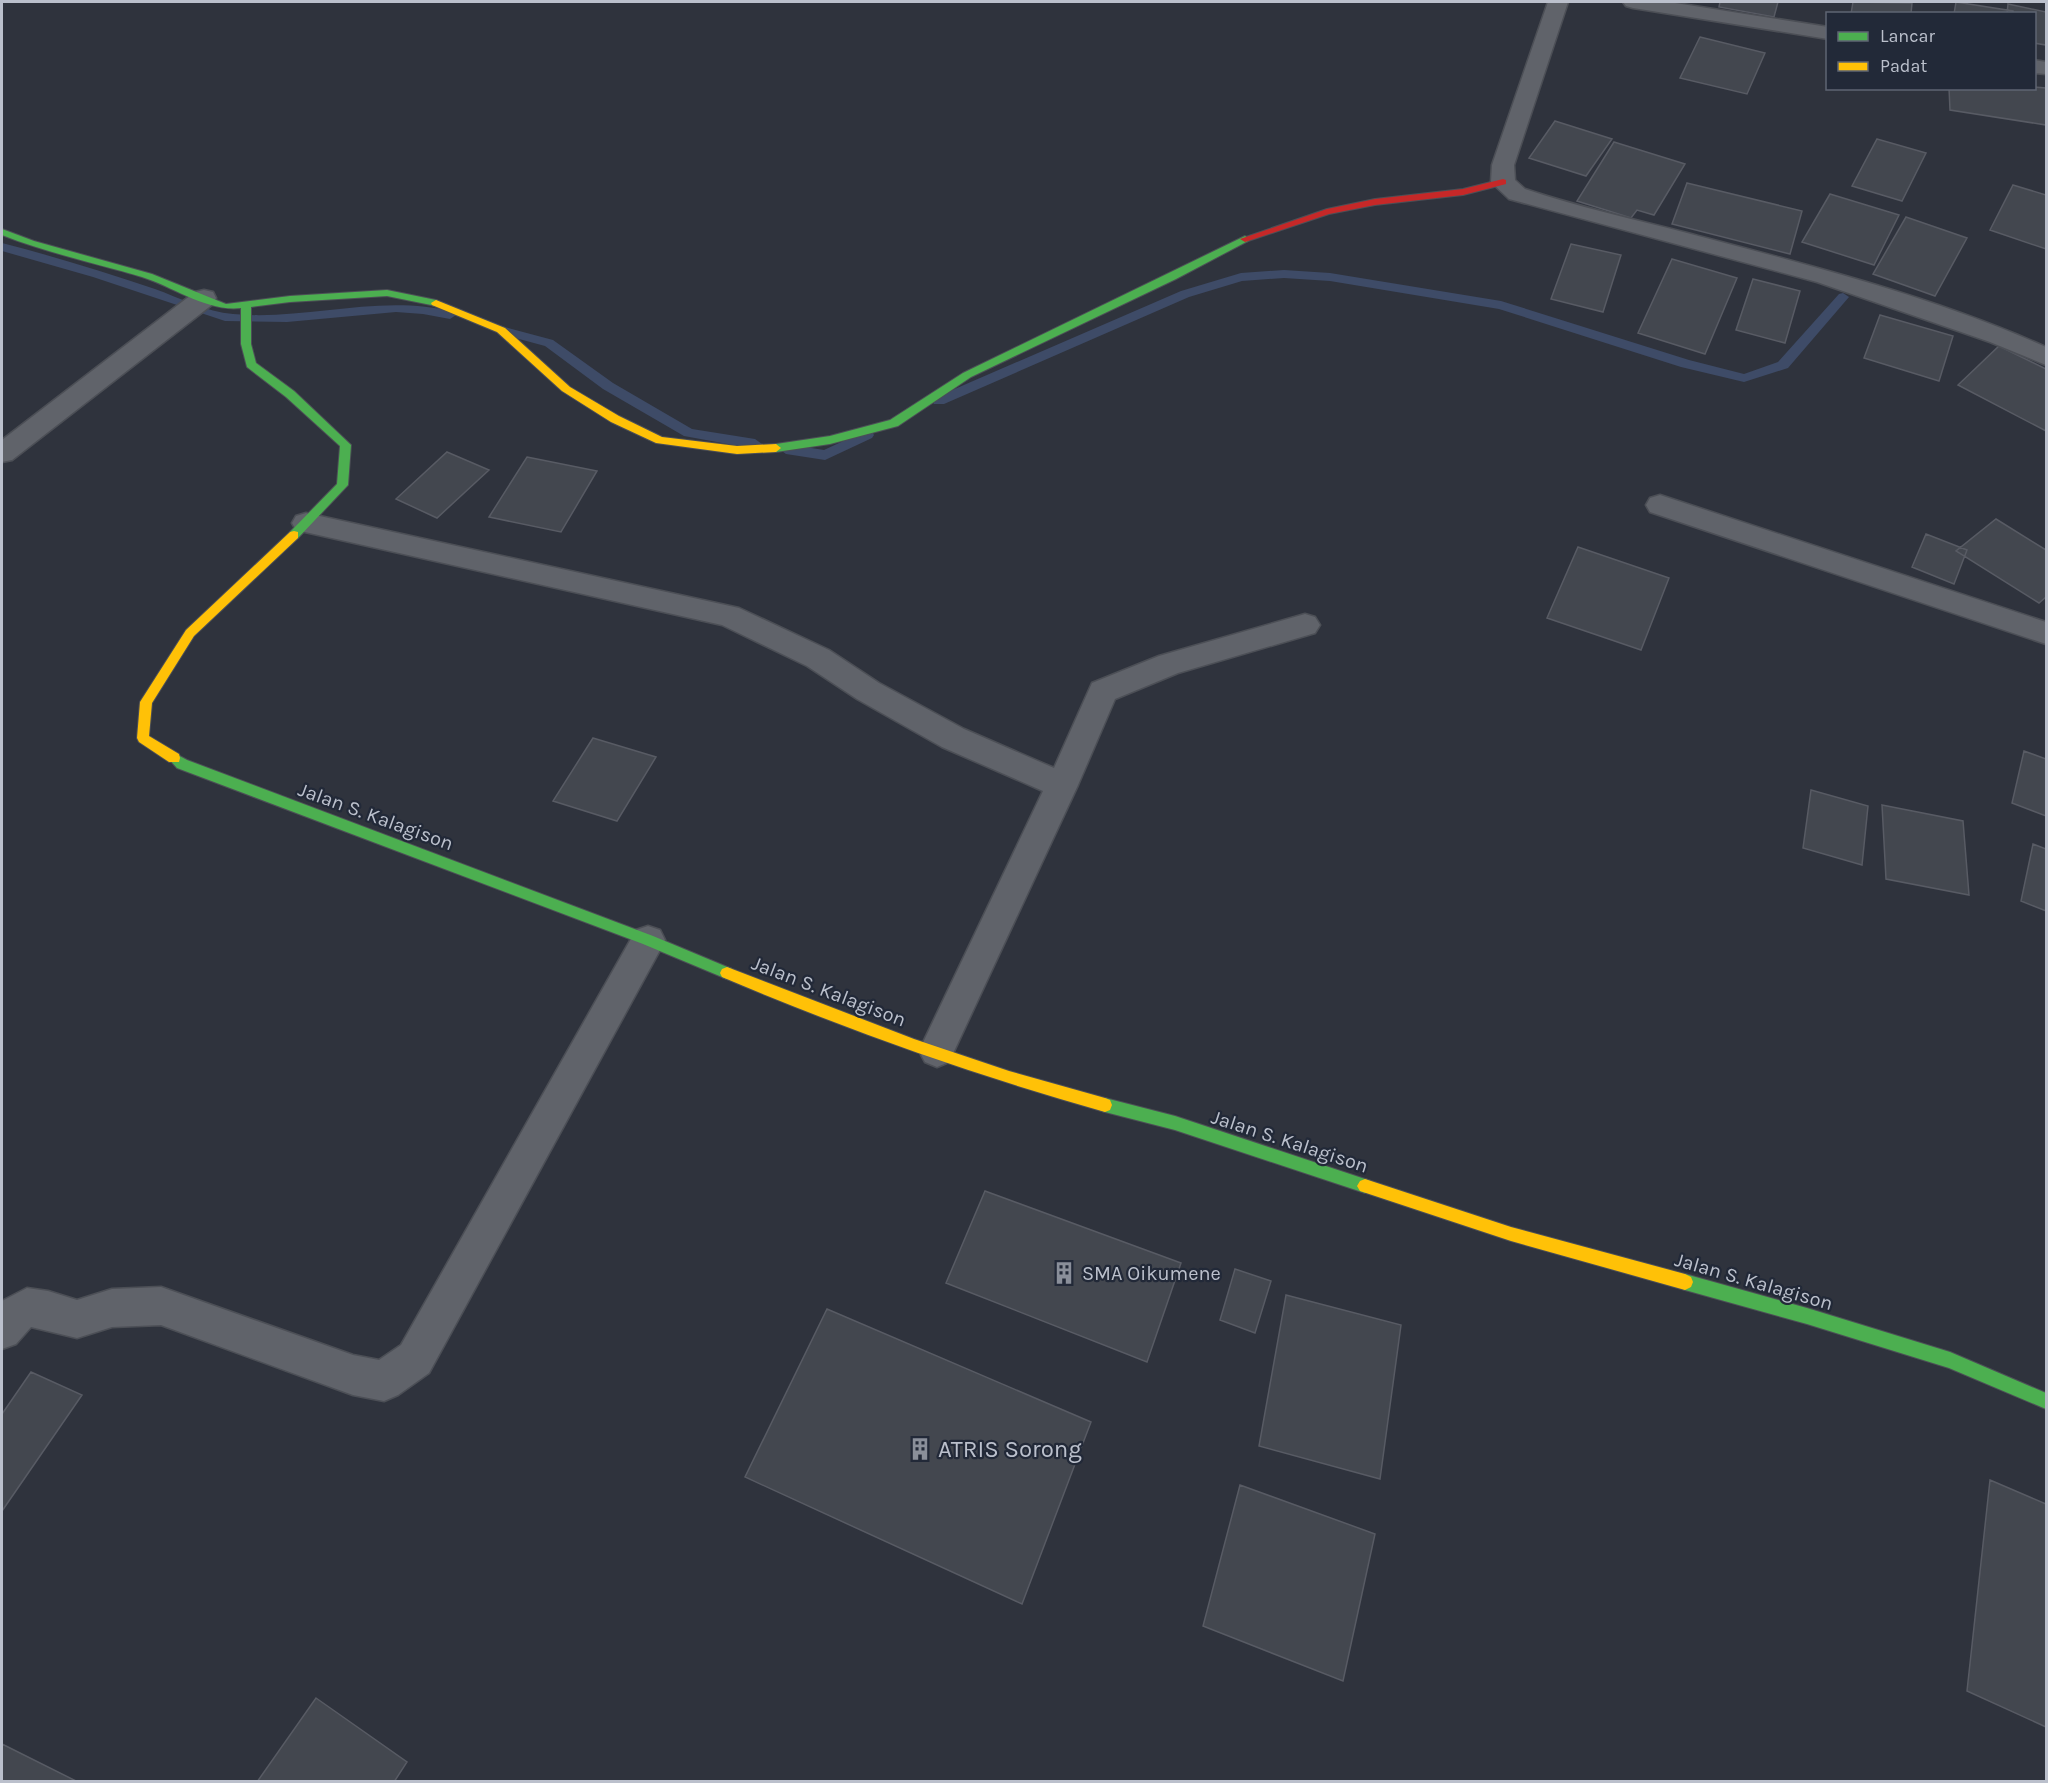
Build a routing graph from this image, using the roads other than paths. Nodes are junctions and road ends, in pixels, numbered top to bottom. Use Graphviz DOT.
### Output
graph roads {
  1 [pos="1558,2"];
  2 [pos="1633,2"];
  3 [pos="1826,33"];
  4 [pos="1503,182"];
  5 [pos="2,231"];
  6 [pos="204,298"];
  7 [pos="246,306"];
  8 [pos="2046,357"];
  9 [pos="2,453"];
  10 [pos="1660,505"];
  11 [pos="306,523"];
  12 [pos="1305,625"];
  13 [pos="2046,633"];
  14 [pos="1062,785"];
  15 [pos="648,940"];
  16 [pos="937,1051"];
  17 [pos="2,1330"];
  18 [pos="2046,1401"];
  1 -- 4 [label="street"];
  2 -- 3 [label="street"];
  4 -- 7 [label="street"];
  4 -- 8 [label="street"];
  5 -- 6 [label="street"];
  6 -- 7 [label="street"];
  6 -- 9 [label="street"];
  7 -- 11 [label="street, Jalan S. Kalagison"];
  10 -- 13 [label="street"];
  11 -- 14 [label="street"];
  11 -- 15 [label="street, Jalan S. Kalagison"];
  12 -- 14 [label="street"];
  14 -- 16 [label="street"];
  15 -- 16 [label="street, Jalan S. Kalagison"];
  15 -- 17 [label="street"];
  16 -- 18 [label="street, Jalan S. Kalagison"];
}
